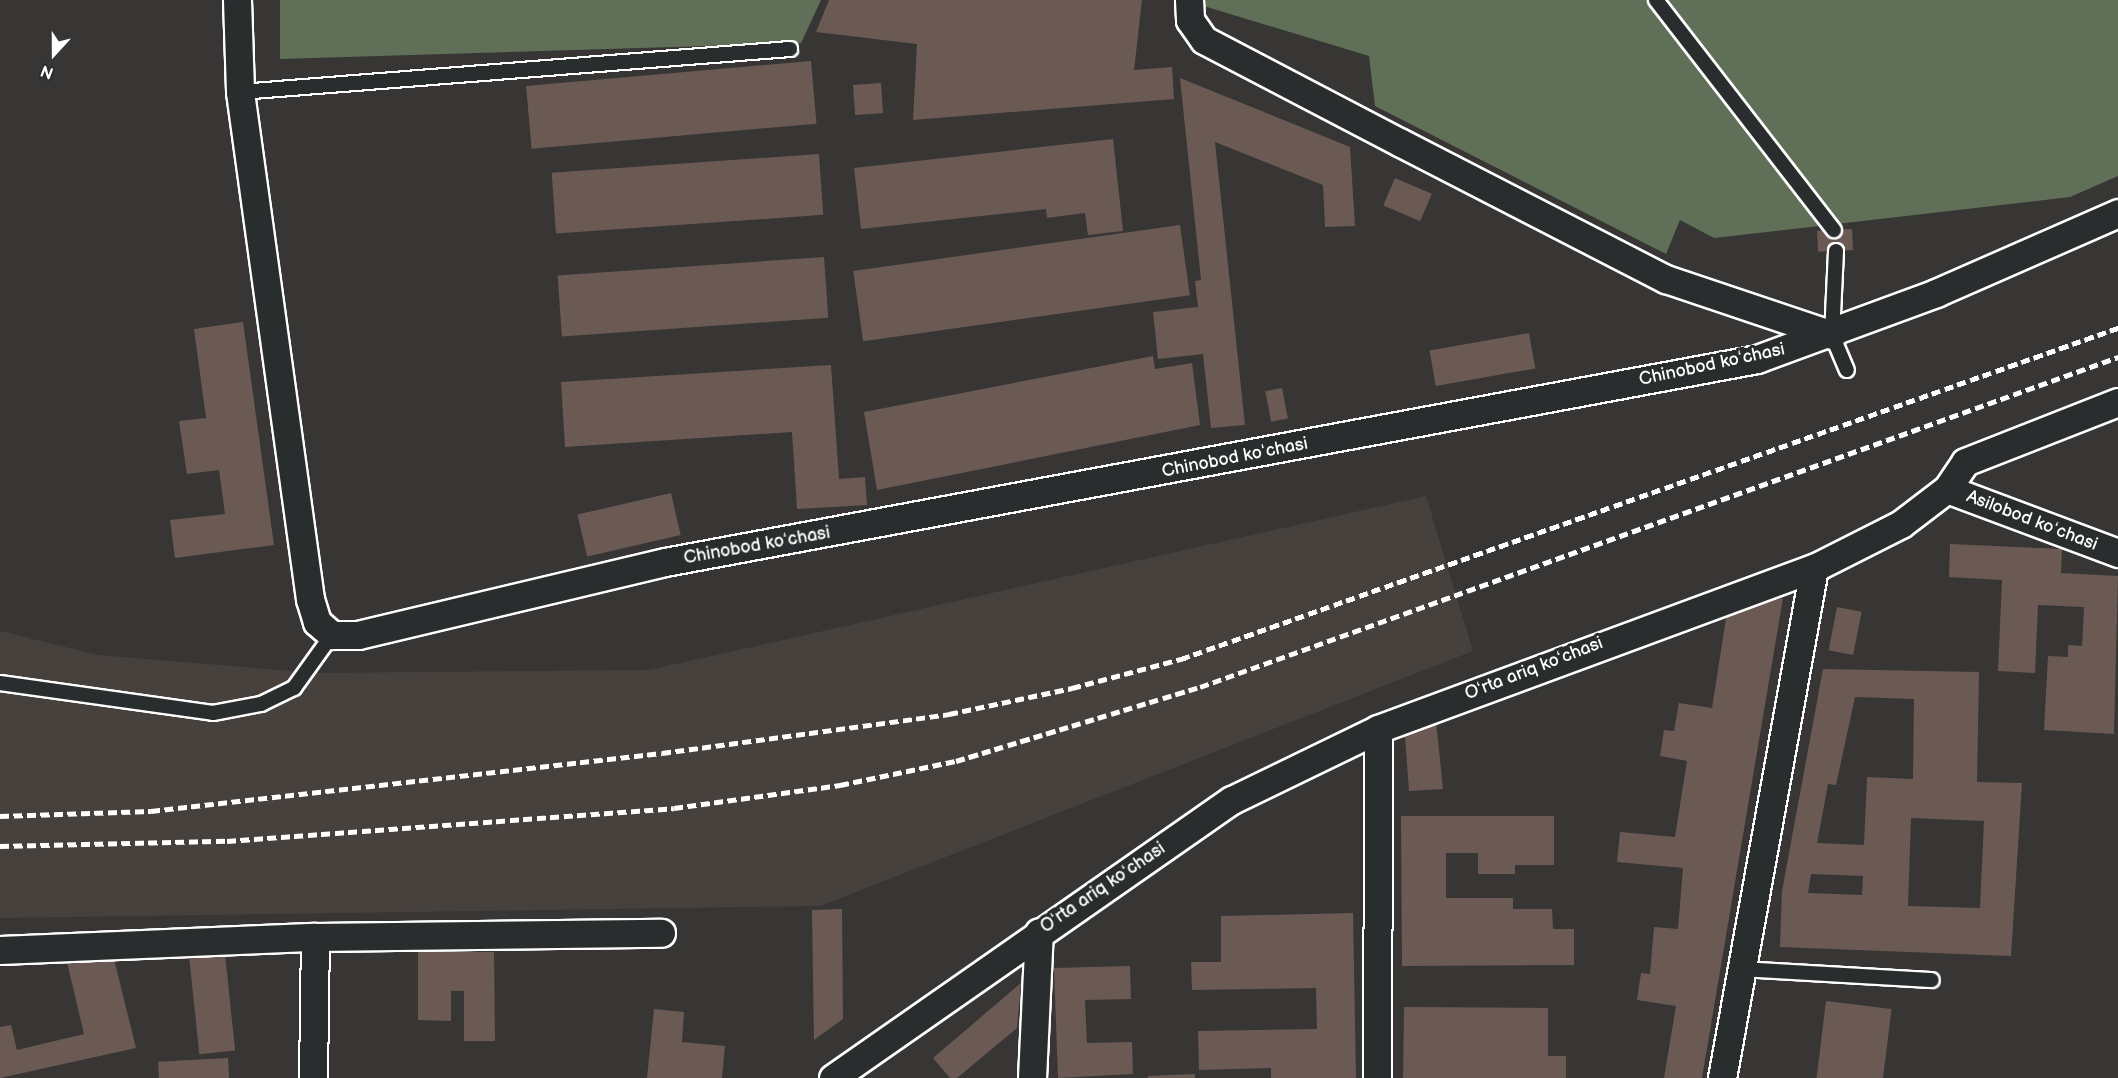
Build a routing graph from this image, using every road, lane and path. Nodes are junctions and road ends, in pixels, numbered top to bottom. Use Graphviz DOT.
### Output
graph roads {
  1 [pos="237,0"];
  2 [pos="1189,0"];
  3 [pos="1656,0"];
  4 [pos="789,49"];
  5 [pos="240,92"];
  6 [pos="2118,213"];
  7 [pos="1834,230"];
  8 [pos="1836,251"];
  9 [pos="1832,335"];
  10 [pos="1847,370"];
  11 [pos="2118,402"];
  12 [pos="1947,489"];
  13 [pos="2118,553"];
  14 [pos="1814,568"];
  15 [pos="332,635"];
  16 [pos="0,683"];
  17 [pos="1378,729"];
  18 [pos="1039,932"];
  19 [pos="661,933"];
  20 [pos="315,937"];
  21 [pos="0,950"];
  22 [pos="1739,969"];
  23 [pos="1932,980"];
  24 [pos="314,1078"];
  25 [pos="833,1078"];
  26 [pos="1032,1078"];
  27 [pos="1377,1078"];
  28 [pos="1722,1078"];
  1 -- 5 [label="street"];
  2 -- 9 [label="street"];
  3 -- 7 [label="lane"];
  4 -- 5 [label="lane"];
  5 -- 15 [label="street"];
  6 -- 9 [label="street, Chinobod koʻchasi"];
  8 -- 9 [label="lane"];
  9 -- 10 [label="lane"];
  9 -- 15 [label="street, Chinobod koʻchasi"];
  11 -- 12 [label="street, Asilobod koʻchasi"];
  12 -- 13 [label="street, Asilobod koʻchasi"];
  12 -- 14 [label="street, Asilobod koʻchasi"];
  14 -- 17 [label="street, Oʻrta ariq koʻchasi"];
  14 -- 22 [label="street"];
  15 -- 16 [label="lane"];
  17 -- 18 [label="street, Oʻrta ariq koʻchasi"];
  17 -- 27 [label="street"];
  18 -- 25 [label="street, Oʻrta ariq koʻchasi"];
  18 -- 26 [label="street"];
  19 -- 20 [label="street"];
  20 -- 21 [label="street"];
  20 -- 24 [label="street"];
  22 -- 23 [label="lane"];
  22 -- 28 [label="street"];
}
